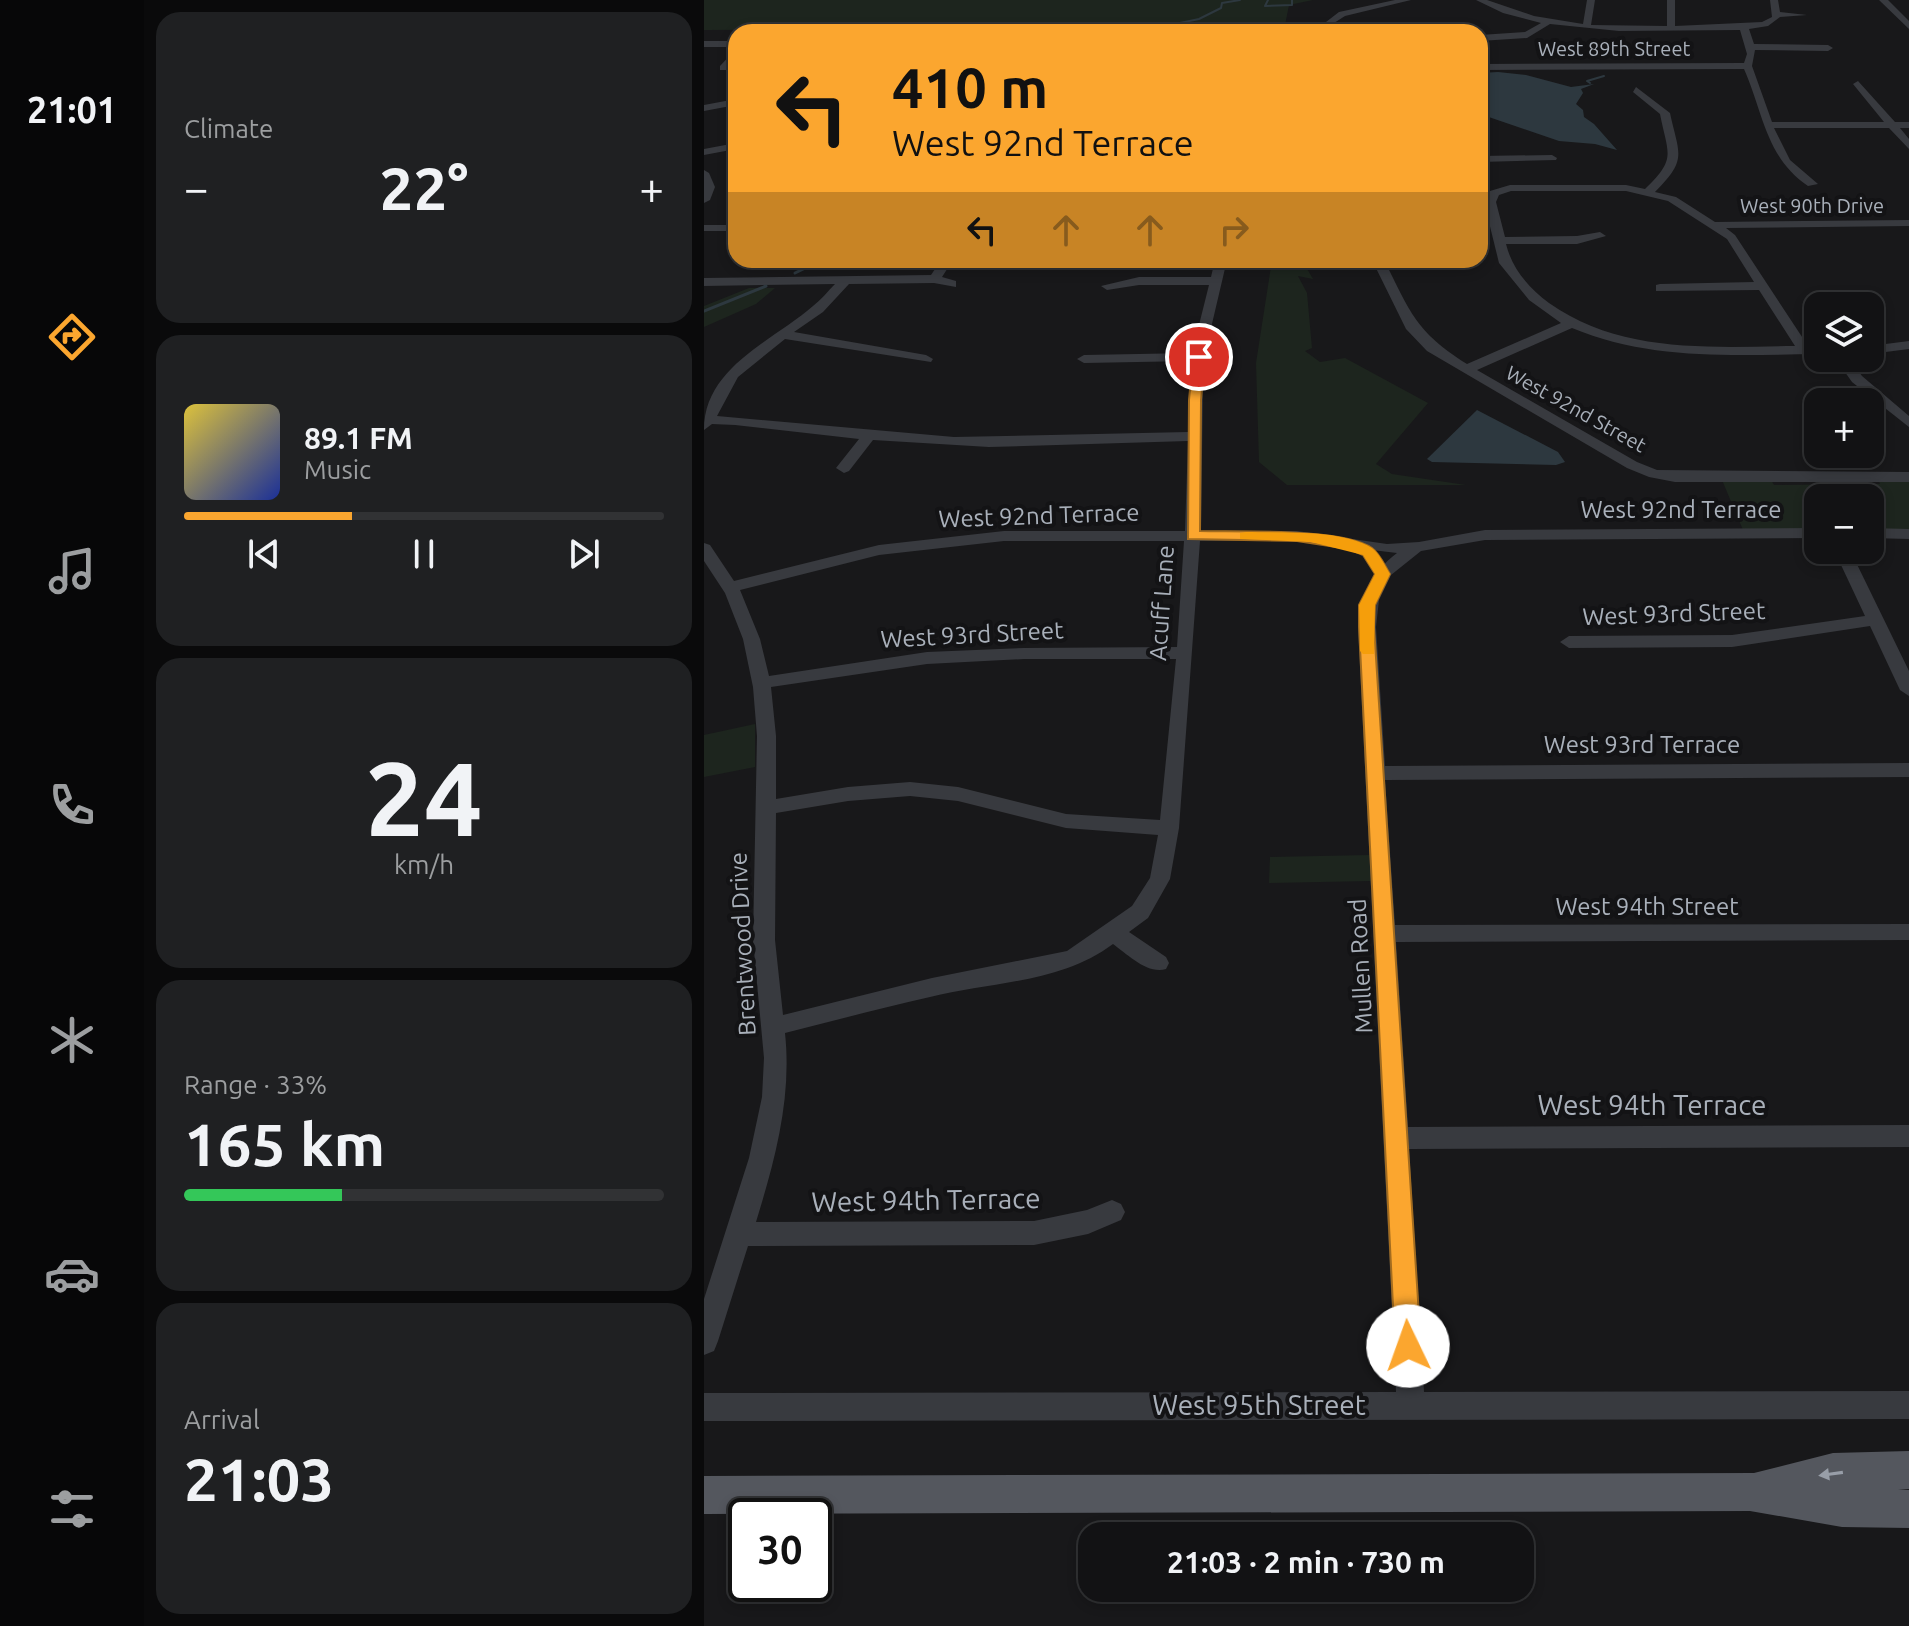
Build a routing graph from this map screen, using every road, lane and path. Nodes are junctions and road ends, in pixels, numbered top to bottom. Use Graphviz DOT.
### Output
graph roads {
  1 [pos="1407,0"];
  2 [pos="1480,0"];
  3 [pos="1591,0"];
  4 [pos="1671,0"];
  5 [pos="1774,0"];
  6 [pos="1883,0"];
  7 [pos="1775,14"];
  8 [pos="1803,15"];
  9 [pos="1550,21"];
  10 [pos="1330,24"];
  11 [pos="1587,25"];
  12 [pos="1909,26"];
  13 [pos="1744,27"];
  14 [pos="1671,28"];
  15 [pos="1488,37"];
  16 [pos="704,44"];
  17 [pos="728,44"];
  18 [pos="1751,47"];
  19 [pos="1828,48"];
  20 [pos="728,62"];
  21 [pos="1747,66"];
  22 [pos="1488,67"];
  23 [pos="723,68"];
  24 [pos="1858,84"];
  25 [pos="1636,90"];
  26 [pos="728,104"];
  27 [pos="704,108"];
  28 [pos="1768,125"];
  29 [pos="1891,125"];
  30 [pos="1909,125"];
  31 [pos="1909,146"];
  32 [pos="728,148"];
  33 [pos="704,152"];
  34 [pos="1552,158"];
  35 [pos="1488,159"];
  36 [pos="704,173"];
  37 [pos="1812,184"];
  38 [pos="1488,191"];
  39 [pos="1648,192"];
  40 [pos="1494,193"];
  41 [pos="704,200"];
  42 [pos="1909,223"];
  43 [pos="1714,225"];
  44 [pos="704,228"];
  45 [pos="728,228"];
  46 [pos="1600,236"];
  47 [pos="1500,241"];
  48 [pos="942,268"];
  49 [pos="1219,268"];
  50 [pos="1382,268"];
  51 [pos="935,279"];
  52 [pos="845,281"];
  53 [pos="1217,281"];
  54 [pos="704,282"];
  55 [pos="952,284"];
  56 [pos="1107,286"];
  57 [pos="1763,286"];
  58 [pos="1660,288"];
  59 [pos="1570,324"];
  60 [pos="781,334"];
  61 [pos="1804,341"];
  62 [pos="1909,345"];
  63 [pos="1884,348"];
  64 [pos="1804,350"];
  65 [pos="1199,357"];
  66 [pos="926,359"];
  67 [pos="1084,359"];
  68 [pos="1466,370"];
  69 [pos="1852,372"];
  70 [pos="706,423"];
  71 [pos="1909,423"];
  72 [pos="1195,436"];
  73 [pos="868,437"];
  74 [pos="844,468"];
  75 [pos="1909,477"];
  76 [pos="1804,533"];
  77 [pos="1884,533"];
  78 [pos="1909,534"];
  79 [pos="1193,536"];
  80 [pos="1353,546"];
  81 [pos="1419,547"];
  82 [pos="704,548"];
  83 [pos="1849,564"];
  84 [pos="1383,574"];
  85 [pos="732,587"];
  86 [pos="1875,620"];
  87 [pos="1569,642"];
  88 [pos="1185,653"];
  89 [pos="763,683"];
  90 [pos="1909,690"];
  91 [pos="1909,770"];
  92 [pos="1376,773"];
  93 [pos="764,808"];
  94 [pos="1169,828"];
  95 [pos="1909,932"];
  96 [pos="1113,933"];
  97 [pos="1385,934"];
  98 [pos="1158,963"];
  99 [pos="772,1027"];
  100 [pos="1909,1136"];
  101 [pos="1396,1138"];
  102 [pos="1112,1212"];
  103 [pos="737,1234"];
  104 [pos="704,1341"];
  105 [pos="1411,1405"];
  106 [pos="1909,1405"];
  107 [pos="704,1407"];
  108 [pos="1909,1470"];
  109 [pos="1750,1492"];
  110 [pos="704,1495"];
  111 [pos="1909,1509"];
  1 -- 10 [label="street"];
  2 -- 9 [label="street"];
  3 -- 11 [label="street"];
  4 -- 14 [label="street"];
  5 -- 7 [label="street"];
  6 -- 12 [label="street"];
  7 -- 8 [label="street"];
  7 -- 13 [label="street"];
  9 -- 11 [label="street"];
  9 -- 15 [label="street"];
  11 -- 14 [label="street"];
  13 -- 14 [label="street"];
  13 -- 18 [label="street"];
  16 -- 17 [label="street"];
  18 -- 19 [label="street"];
  18 -- 21 [label="street"];
  20 -- 23 [label="street"];
  21 -- 22 [label="street, West 89th Street"];
  21 -- 28 [label="street"];
  24 -- 29 [label="street"];
  25 -- 39 [label="street"];
  26 -- 27 [label="street"];
  28 -- 29 [label="street"];
  28 -- 37 [label="street"];
  29 -- 30 [label="street"];
  29 -- 31 [label="street"];
  32 -- 33 [label="street"];
  34 -- 35 [label="street"];
  36 -- 41 [label="street"];
  38 -- 40 [label="street"];
  39 -- 40 [label="street"];
  39 -- 43 [label="street"];
  40 -- 47 [label="street"];
  42 -- 43 [label="street, West 90th Drive"];
  43 -- 57 [label="street"];
  44 -- 45 [label="street"];
  46 -- 47 [label="street"];
  47 -- 59 [label="street"];
  48 -- 51 [label="street"];
  49 -- 53 [label="street, Acuff Lane"];
  50 -- 68 [label="street"];
  51 -- 52 [label="street"];
  51 -- 55 [label="street"];
  52 -- 54 [label="street"];
  52 -- 60 [label="street"];
  53 -- 56 [label="street"];
  53 -- 65 [label="street, Acuff Lane"];
  57 -- 58 [label="street"];
  57 -- 61 [label="street"];
  59 -- 64 [label="street"];
  59 -- 68 [label="street"];
  60 -- 66 [label="street"];
  60 -- 70 [label="street"];
  62 -- 63 [label="street"];
  65 -- 67 [label="street"];
  65 -- 72 [label="street, Acuff Lane"];
  68 -- 75 [label="street, West 92nd Street"];
  69 -- 71 [label="street"];
  70 -- 73 [label="street"];
  72 -- 73 [label="street"];
  72 -- 79 [label="street, Acuff Lane"];
  73 -- 74 [label="street"];
  76 -- 81 [label="street, West 92nd Terrace"];
  77 -- 78 [label="street"];
  79 -- 80 [label="street, West 92nd Terrace"];
  79 -- 85 [label="street, West 92nd Terrace"];
  79 -- 88 [label="street, Acuff Lane"];
  80 -- 81 [label="street, West 92nd Terrace"];
  80 -- 84 [label="street"];
  81 -- 84 [label="street, Mullen Road"];
  82 -- 85 [label="street, Brentwood Drive"];
  83 -- 86 [label="street"];
  84 -- 92 [label="street, Mullen Road"];
  85 -- 89 [label="street, Brentwood Drive"];
  86 -- 87 [label="street, West 93rd Street"];
  86 -- 90 [label="street"];
  88 -- 89 [label="street, West 93rd Street"];
  88 -- 94 [label="street, Acuff Lane"];
  89 -- 93 [label="street, Brentwood Drive"];
  91 -- 92 [label="street, West 93rd Terrace"];
  92 -- 97 [label="street, Mullen Road"];
  93 -- 94 [label="street"];
  93 -- 99 [label="street, Brentwood Drive"];
  94 -- 96 [label="street, Acuff Lane"];
  95 -- 97 [label="street, West 94th Street"];
  96 -- 98 [label="street"];
  96 -- 99 [label="street, Acuff Lane"];
  97 -- 101 [label="street, Mullen Road"];
  99 -- 103 [label="street, Brentwood Drive"];
  100 -- 101 [label="street, West 94th Terrace"];
  101 -- 105 [label="street, Mullen Road"];
  102 -- 103 [label="street, West 94th Terrace"];
  103 -- 104 [label="street, Brentwood Drive"];
  105 -- 106 [label="street, West 95th Street"];
  105 -- 107 [label="street, West 95th Street"];
  108 -- 109 [label="main road, one-way"];
  109 -- 110 [label="main road"];
  109 -- 111 [label="main road"];
}
